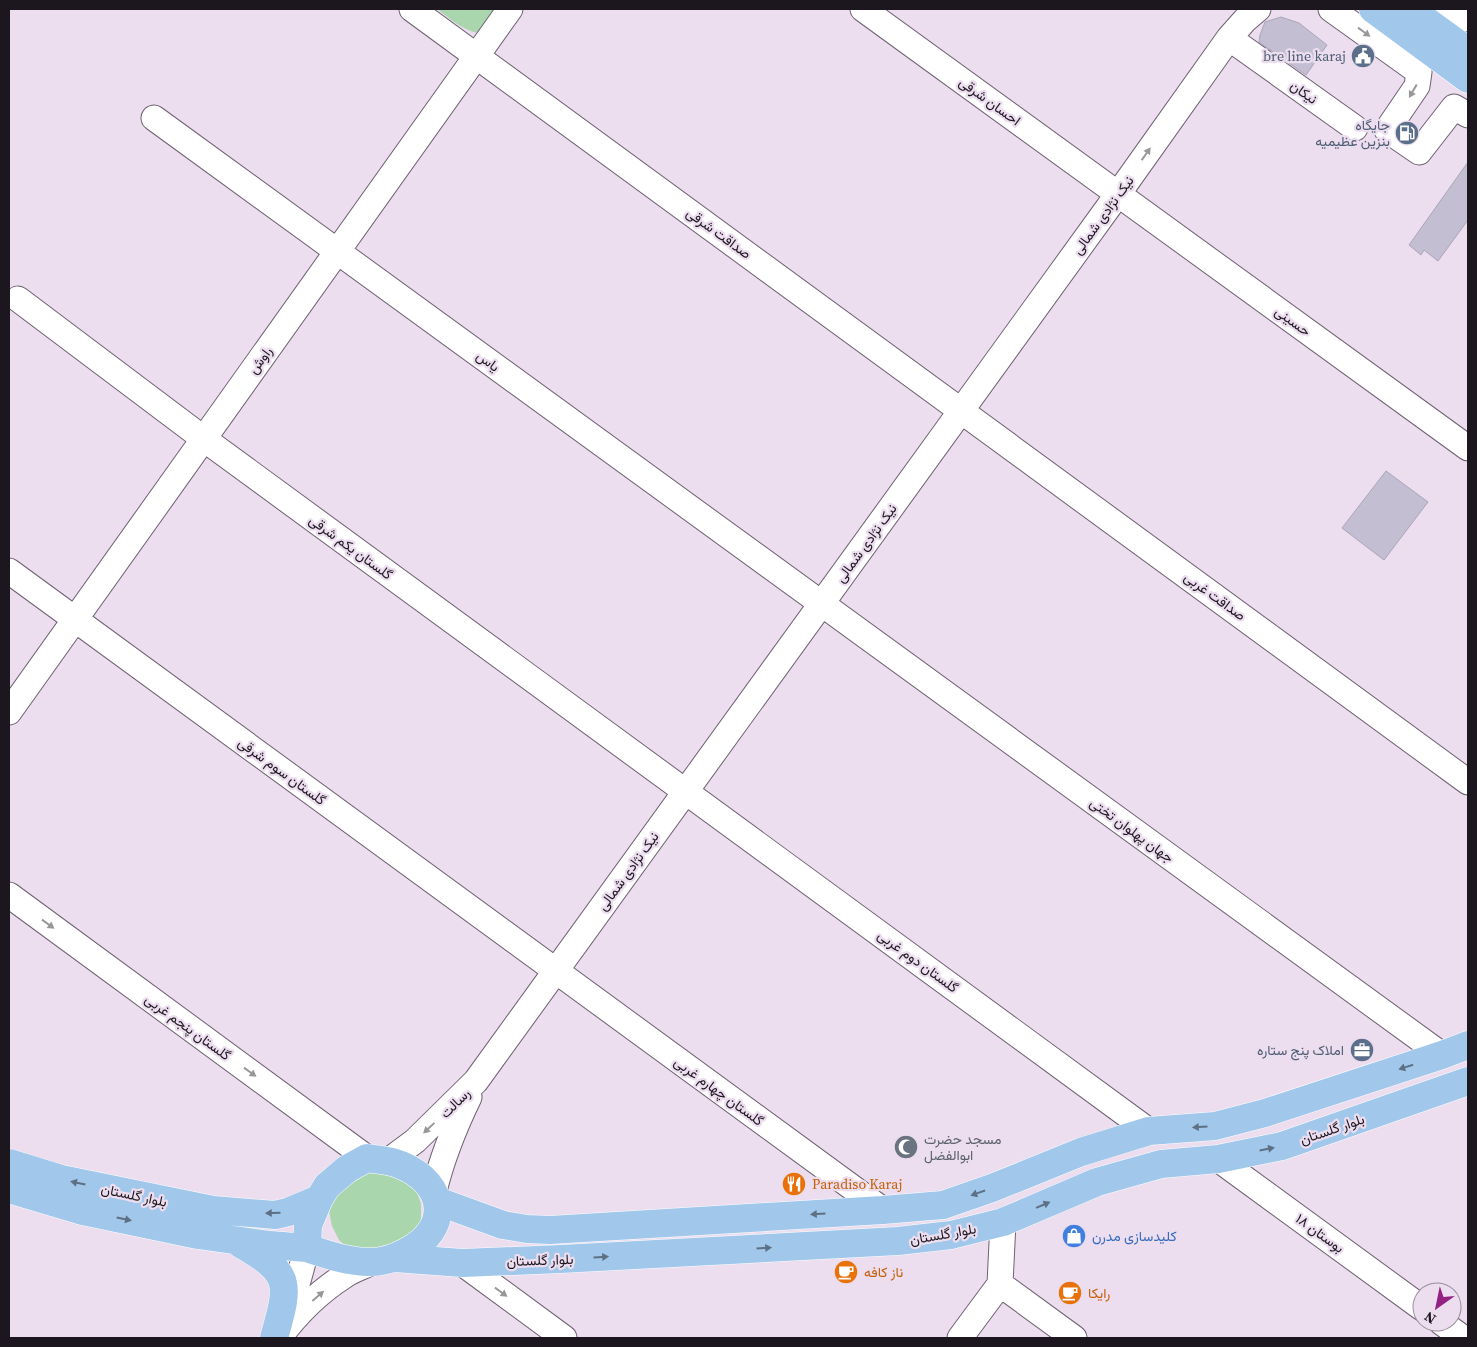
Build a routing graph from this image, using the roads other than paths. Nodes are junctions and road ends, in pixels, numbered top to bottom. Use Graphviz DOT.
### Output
graph roads {
  1 [pos="412,9"];
  2 [pos="510,9"];
  3 [pos="863,9"];
  4 [pos="1258,9"];
  5 [pos="1331,9"];
  6 [pos="1372,9"];
  7 [pos="1410,9"];
  8 [pos="1434,9"];
  9 [pos="1468,19"];
  10 [pos="1229,38"];
  11 [pos="1468,51"];
  12 [pos="477,56"];
  13 [pos="1468,79"];
  14 [pos="1468,114"];
  15 [pos="154,118"];
  16 [pos="1355,128"];
  17 [pos="1118,194"];
  18 [pos="337,252"];
  19 [pos="18,299"];
  20 [pos="961,411"];
  21 [pos="204,439"];
  22 [pos="1468,448"];
  23 [pos="9,571"];
  24 [pos="822,604"];
  25 [pos="75,620"];
  26 [pos="9,712"];
  27 [pos="1468,782"];
  28 [pos="686,792"];
  29 [pos="9,895"];
  30 [pos="556,971"];
  31 [pos="1468,1045"];
  32 [pos="1442,1056"];
  33 [pos="476,1081"];
  34 [pos="1468,1081"];
  35 [pos="1149,1131"];
  36 [pos="378,1159"];
  37 [pos="1218,1159"];
  38 [pos="9,1163"];
  39 [pos="9,1189"];
  40 [pos="436,1196"];
  41 [pos="319,1199"];
  42 [pos="883,1210"];
  43 [pos="1003,1222"];
  44 [pos="503,1225"];
  45 [pos="234,1240"];
  46 [pos="307,1248"];
  47 [pos="384,1260"];
  48 [pos="504,1261"];
  49 [pos="462,1263"];
  50 [pos="1000,1284"];
  51 [pos="1412,1301"];
  52 [pos="279,1336"];
  53 [pos="564,1338"];
  54 [pos="960,1338"];
  55 [pos="1074,1338"];
  1 -- 12 [label="street, صداقت شرقی"];
  2 -- 12 [label="street, راوش"];
  3 -- 17 [label="street, احسان شرقی"];
  4 -- 10 [label="street, نیک نژادی شمالی"];
  5 -- 14 [label="street, one-way"];
  6 -- 13 [label="main road"];
  7 -- 11 [label="main road"];
  8 -- 9 [label="street"];
  10 -- 16 [label="street, نیکان"];
  17 -- 10 [label="street, نیک نژادی شمالی, one-way"];
  12 -- 18 [label="street, راوش"];
  12 -- 20 [label="street, صداقت شرقی"];
  15 -- 18 [label="street, یاس"];
  17 -- 20 [label="street, نیک نژادی شمالی"];
  17 -- 22 [label="street, حسینی"];
  18 -- 21 [label="street, راوش"];
  18 -- 24 [label="street, یاس"];
  19 -- 21 [label="street, گلستان یکم شرقی"];
  20 -- 24 [label="street, نیک نژادی شمالی"];
  20 -- 27 [label="street, صداقت غربی"];
  21 -- 25 [label="street, راوش"];
  21 -- 28 [label="street, گلستان یکم شرقی"];
  23 -- 25 [label="street, گلستان سوم شرقی"];
  24 -- 28 [label="street, نیک نژادی شمالی"];
  24 -- 32 [label="street, جهان پهلوان تختی"];
  25 -- 26 [label="street, راوش"];
  25 -- 30 [label="street, گلستان سوم شرقی"];
  28 -- 30 [label="street, نیک نژادی شمالی"];
  28 -- 35 [label="street, گلستان دوم غربی"];
  29 -- 36 [label="street, گلستان پنجم غربی, one-way"];
  30 -- 33 [label="street, نیک نژادی شمالی"];
  30 -- 42 [label="street, گلستان چهارم غربی"];
  31 -- 32 [label="main road, بلوار گلستان"];
  32 -- 35 [label="main road, بلوار گلستان, one-way"];
  33 -- 36 [label="street, رسالت, one-way"];
  33 -- 40 [label="street, رسالت"];
  37 -- 34 [label="main road, بلوار گلستان, one-way"];
  35 -- 42 [label="main road, بلوار گلستان, one-way"];
  36 -- 40 [label="main road"];
  36 -- 41 [label="main road"];
  43 -- 37 [label="main road, بلوار گلستان, one-way"];
  37 -- 51 [label="street, بوستان ۱۸"];
  41 -- 38 [label="main road, بلوار گلستان, one-way"];
  39 -- 45 [label="main road, بلوار گلستان, one-way"];
  40 -- 44 [label="main road, بلوار گلستان"];
  40 -- 47 [label="main road"];
  41 -- 46 [label="main road"];
  42 -- 44 [label="main road, بلوار گلستان, one-way"];
  48 -- 43 [label="main road, بلوار گلستان, one-way"];
  43 -- 50 [label="street"];
  44 -- 48 [label="main road"];
  45 -- 46 [label="main road, بلوار گلستان"];
  45 -- 52 [label="main road"];
  46 -- 47 [label="main road"];
  46 -- 52 [label="street"];
  47 -- 49 [label="main road, بلوار گلستان"];
  52 -- 47 [label="street, one-way"];
  48 -- 49 [label="main road, بلوار گلستان"];
  49 -- 53 [label="street, one-way"];
  50 -- 54 [label="street"];
  50 -- 55 [label="street"];
}
